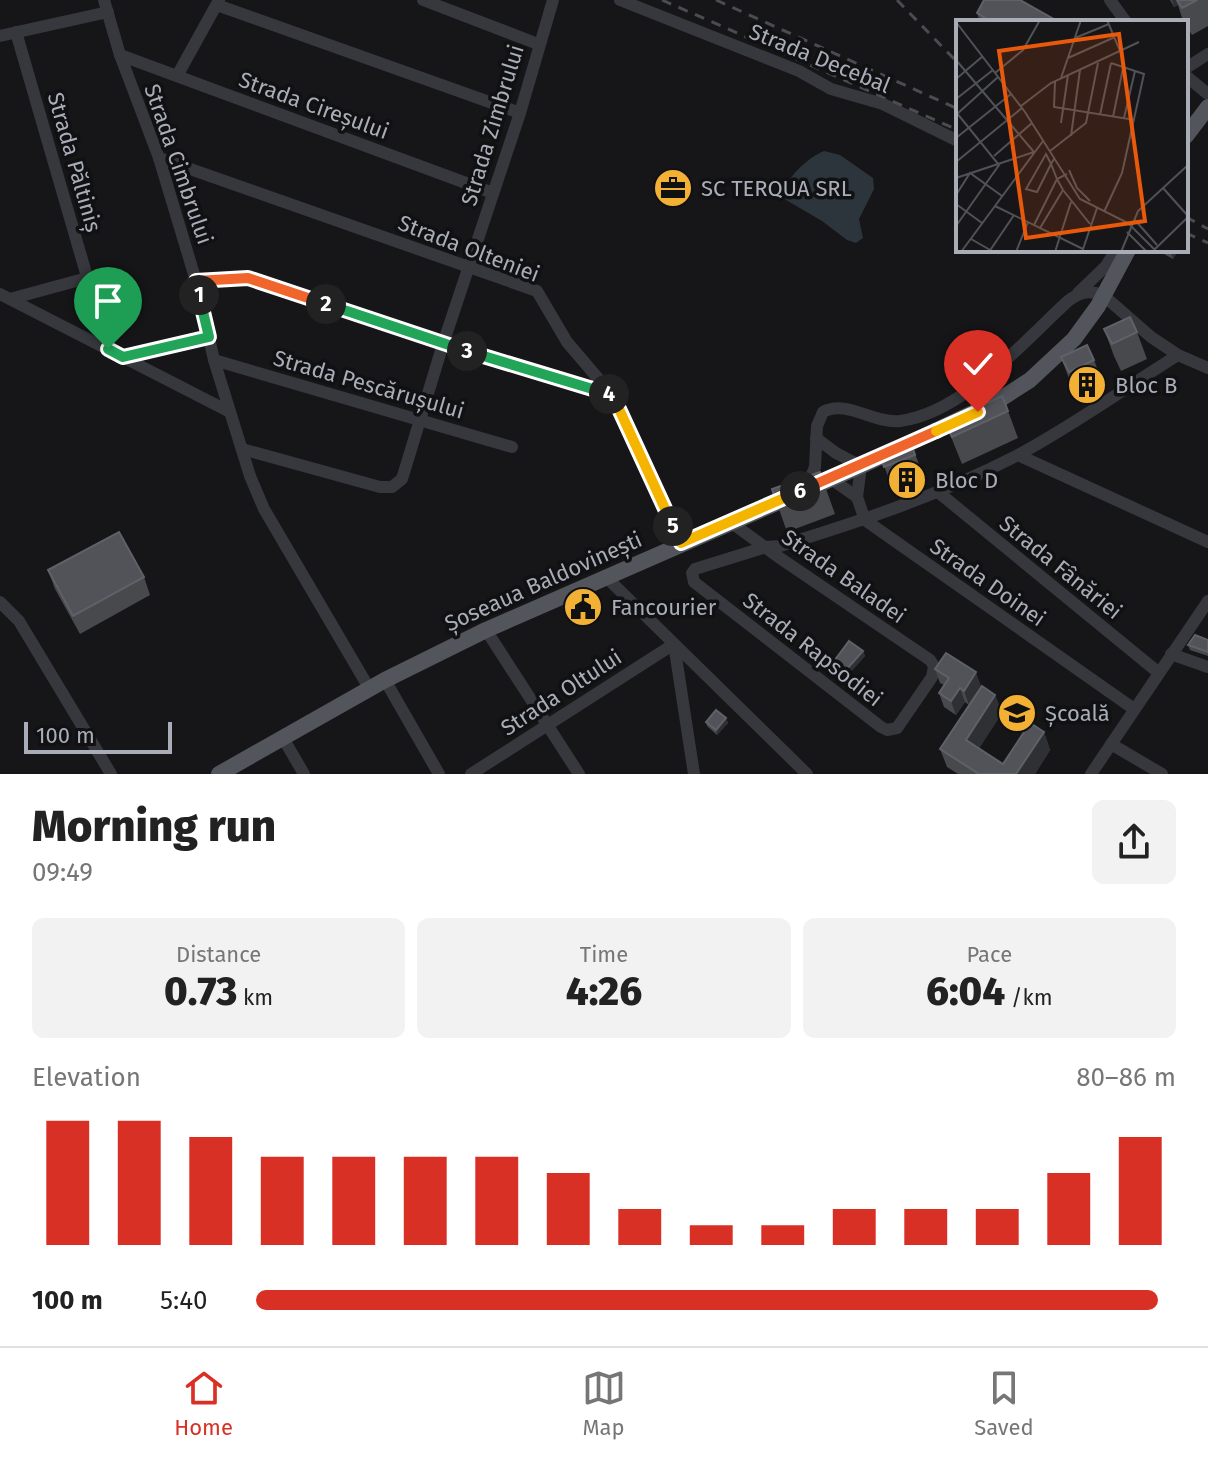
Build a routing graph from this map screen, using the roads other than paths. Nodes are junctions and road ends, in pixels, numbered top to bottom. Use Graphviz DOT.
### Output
graph roads {
  1 [pos="423,0"];
  2 [pos="553,0"];
  3 [pos="620,0"];
  4 [pos="1110,0"];
  5 [pos="218,3"];
  6 [pos="106,6"];
  7 [pos="1125,20"];
  8 [pos="16,32"];
  9 [pos="0,36"];
  10 [pos="538,44"];
  11 [pos="1208,54"];
  12 [pos="120,55"];
  13 [pos="1188,67"];
  14 [pos="177,76"];
  15 [pos="1188,78"];
  16 [pos="1208,94"];
  17 [pos="1208,107"];
  18 [pos="520,113"];
  19 [pos="1188,133"];
  20 [pos="956,140"];
  21 [pos="159,158"];
  22 [pos="493,193"];
  23 [pos="1115,252"];
  24 [pos="1127,252"];
  25 [pos="469,267"];
  26 [pos="87,278"];
  27 [pos="196,281"];
  28 [pos="5,296"];
  29 [pos="1075,296"];
  30 [pos="209,337"];
  31 [pos="443,344"];
  32 [pos="108,349"];
  33 [pos="1178,355"];
  34 [pos="123,357"];
  35 [pos="214,360"];
  36 [pos="1208,368"];
  37 [pos="613,396"];
  38 [pos="230,412"];
  39 [pos="420,420"];
  40 [pos="816,438"];
  41 [pos="512,447"];
  42 [pos="242,449"];
  43 [pos="1018,455"];
  44 [pos="861,466"];
  45 [pos="830,478"];
  46 [pos="806,488"];
  47 [pos="938,492"];
  48 [pos="857,497"];
  49 [pos="865,520"];
  50 [pos="729,521"];
  51 [pos="1208,542"];
  52 [pos="681,543"];
  53 [pos="766,547"];
  54 [pos="605,576"];
  55 [pos="1208,601"];
  56 [pos="0,602"];
  57 [pos="486,630"];
  58 [pos="674,644"];
  59 [pos="1171,654"];
  60 [pos="934,666"];
  61 [pos="1208,667"];
  62 [pos="1159,673"];
  63 [pos="385,680"];
  64 [pos="369,688"];
  65 [pos="1134,709"];
  66 [pos="548,724"];
  67 [pos="283,738"];
  68 [pos="1111,744"];
  69 [pos="111,774"];
  70 [pos="219,774"];
  71 [pos="304,774"];
  72 [pos="439,774"];
  73 [pos="471,774"];
  74 [pos="579,774"];
  75 [pos="694,774"];
  76 [pos="807,774"];
  77 [pos="1091,774"];
  78 [pos="1162,774"];
  1 -- 10 [label="street"];
  2 -- 10 [label="street, Strada Zimbrului"];
  3 -- 20 [label="street, Strada Decebal"];
  4 -- 7 [label="street"];
  5 -- 14 [label="street"];
  5 -- 18 [label="street"];
  6 -- 8 [label="street"];
  6 -- 12 [label="street, Strada Cimbrului"];
  8 -- 9 [label="street"];
  8 -- 26 [label="street, Strada Păltiniș"];
  10 -- 18 [label="street, Strada Zimbrului"];
  11 -- 13 [label="street"];
  12 -- 14 [label="street, Strada Cireșului"];
  12 -- 21 [label="street, Strada Cimbrului"];
  14 -- 22 [label="street, Strada Cireșului"];
  15 -- 16 [label="street"];
  17 -- 19 [label="main road"];
  18 -- 22 [label="street, Strada Zimbrului"];
  21 -- 25 [label="street, Strada Olteniei"];
  21 -- 27 [label="street, Strada Cimbrului"];
  22 -- 25 [label="street, Strada Zimbrului"];
  23 -- 29 [label="street"];
  24 -- 44 [label="main road, Șoseaua Baldovinești"];
  25 -- 31 [label="street, Strada Zimbrului"];
  25 -- 37 [label="street, Strada Olteniei"];
  26 -- 28 [label="street"];
  26 -- 32 [label="street, Strada Păltiniș"];
  27 -- 30 [label="street, Strada Cimbrului"];
  27 -- 31 [label="street"];
  28 -- 32 [label="street"];
  29 -- 33 [label="street"];
  29 -- 40 [label="street"];
  30 -- 34 [label="street"];
  30 -- 35 [label="street, Strada Cimbrului"];
  31 -- 37 [label="street"];
  31 -- 39 [label="street, Strada Zimbrului"];
  32 -- 34 [label="street"];
  33 -- 36 [label="street"];
  33 -- 43 [label="street"];
  34 -- 38 [label="street"];
  35 -- 38 [label="street, Strada Cimbrului"];
  35 -- 39 [label="street, Strada Pescărușului"];
  37 -- 52 [label="street, Strada Olteniei"];
  38 -- 42 [label="street, Strada Cimbrului"];
  39 -- 41 [label="street, Strada Pescărușului"];
  39 -- 42 [label="street, Strada Zimbrului"];
  40 -- 44 [label="street"];
  40 -- 46 [label="street"];
  42 -- 64 [label="street, Strada Cimbrului"];
  43 -- 47 [label="street"];
  43 -- 51 [label="street"];
  44 -- 45 [label="main road, Șoseaua Baldovinești"];
  44 -- 48 [label="street"];
  45 -- 46 [label="main road, Șoseaua Baldovinești"];
  45 -- 48 [label="street"];
  46 -- 50 [label="main road, Șoseaua Baldovinești"];
  47 -- 49 [label="street"];
  47 -- 62 [label="street, Strada Fânăriei"];
  48 -- 49 [label="street"];
  49 -- 53 [label="street"];
  49 -- 65 [label="street, Strada Doinei"];
  50 -- 52 [label="main road, Șoseaua Baldovinești"];
  50 -- 53 [label="street, Strada Baladei"];
  52 -- 54 [label="main road, Șoseaua Baldovinești"];
  53 -- 60 [label="street, Strada Baladei"];
  53 -- 60 [label="street, Strada Rapsodiei"];
  54 -- 57 [label="main road, Șoseaua Baldovinești"];
  54 -- 58 [label="street"];
  55 -- 59 [label="street"];
  56 -- 69 [label="street"];
  57 -- 63 [label="main road, Șoseaua Baldovinești"];
  57 -- 66 [label="street"];
  58 -- 66 [label="street, Strada Oltului"];
  58 -- 75 [label="street"];
  58 -- 76 [label="street"];
  59 -- 61 [label="street"];
  59 -- 62 [label="street"];
  62 -- 65 [label="street"];
  63 -- 64 [label="main road, Șoseaua Baldovinești"];
  63 -- 72 [label="street"];
  64 -- 67 [label="main road, Șoseaua Baldovinești"];
  65 -- 68 [label="street"];
  66 -- 73 [label="street, Strada Oltului"];
  66 -- 74 [label="street"];
  67 -- 70 [label="main road, Șoseaua Baldovinești"];
  67 -- 71 [label="street"];
  68 -- 77 [label="street"];
  68 -- 78 [label="street"];
}
